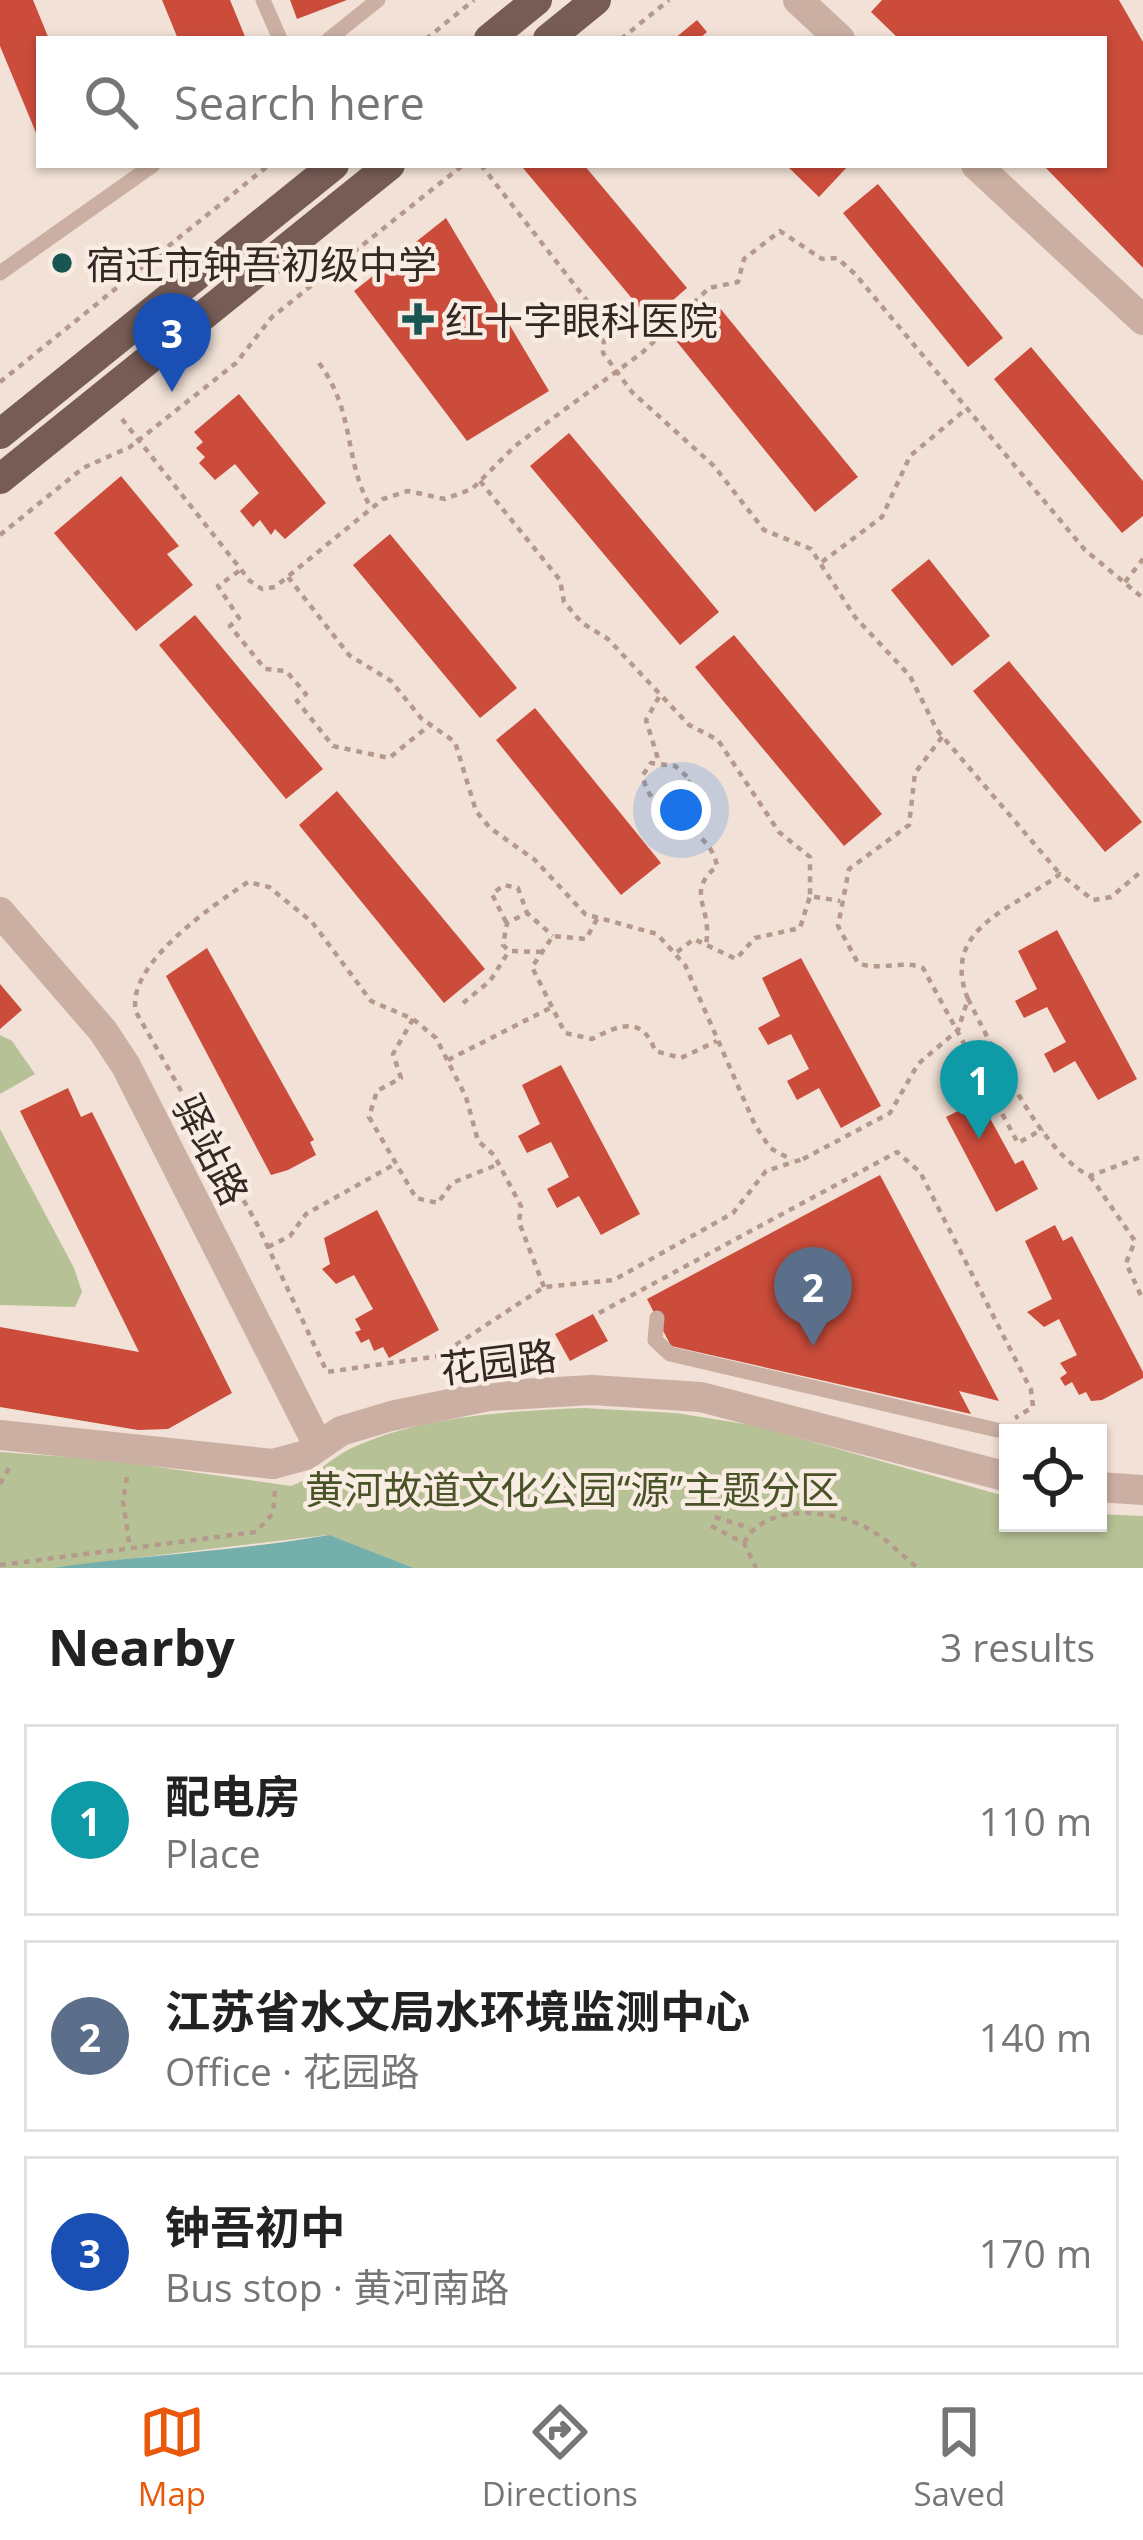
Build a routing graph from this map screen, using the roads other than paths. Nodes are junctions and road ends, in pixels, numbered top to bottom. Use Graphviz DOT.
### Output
graph roads {
  1 [pos="263,0"];
  2 [pos="378,0"];
  3 [pos="537,0"];
  4 [pos="596,0"];
  5 [pos="799,0"];
  6 [pos="279,36"];
  7 [pos="333,36"];
  8 [pos="493,36"];
  9 [pos="552,36"];
  10 [pos="838,36"];
  11 [pos="148,168"];
  12 [pos="330,168"];
  13 [pos="386,168"];
  14 [pos="979,168"];
  15 [pos="0,273"];
  16 [pos="1143,320"];
  17 [pos="0,434"];
  18 [pos="0,479"];
  19 [pos="0,912"];
  20 [pos="657,1318"];
  21 [pos="823,1389"];
  22 [pos="862,1398"];
  23 [pos="815,1424"];
  24 [pos="997,1430"];
  25 [pos="855,1434"];
  26 [pos="0,1435"];
  27 [pos="318,1445"];
  28 [pos="999,1474"];
  29 [pos="1107,1488"];
  30 [pos="1143,1490"];
  1 -- 6 [label="lane"];
  2 -- 7 [label="lane"];
  3 -- 8 [label="main road"];
  4 -- 9 [label="main road"];
  5 -- 10 [label="street"];
  11 -- 15 [label="lane"];
  12 -- 17 [label="main road"];
  13 -- 18 [label="main road"];
  14 -- 16 [label="street"];
  19 -- 27 [label="street, 驿站路"];
  20 -- 21 [label="lane"];
  21 -- 22 [label="lane"];
  21 -- 23 [label="lane"];
  22 -- 24 [label="lane"];
  22 -- 25 [label="lane"];
  23 -- 25 [label="street, 花园路"];
  23 -- 27 [label="street, 花园路"];
  25 -- 28 [label="street, 花园路"];
  26 -- 27 [label="street, 花园路"];
  29 -- 30 [label="street"];
}
